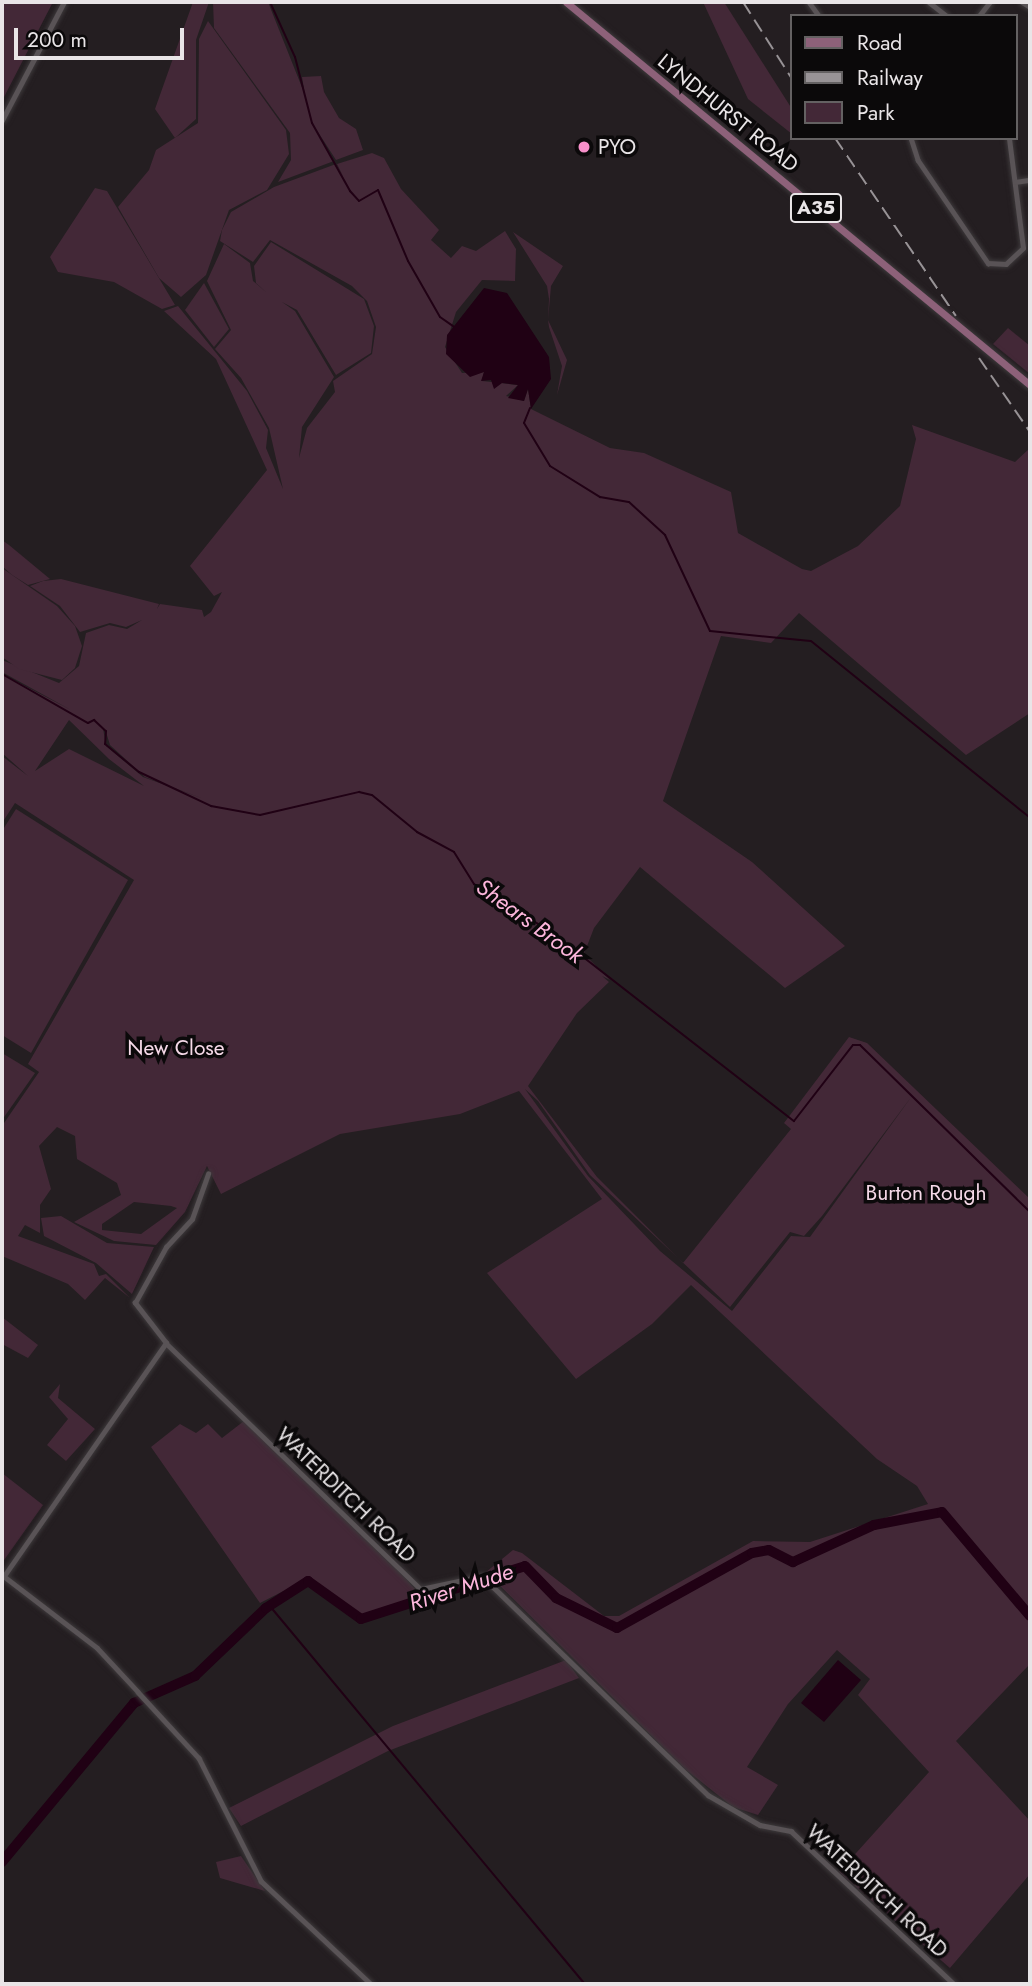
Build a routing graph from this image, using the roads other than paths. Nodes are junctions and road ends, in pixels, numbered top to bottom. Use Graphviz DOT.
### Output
graph roads {
  1 [pos="64,2"];
  2 [pos="567,2"];
  3 [pos="929,2"];
  4 [pos="1022,2"];
  5 [pos="1030,7"];
  6 [pos="944,14"];
  7 [pos="2,120"];
  8 [pos="912,140"];
  9 [pos="1009,140"];
  10 [pos="1030,180"];
  11 [pos="1016,182"];
  12 [pos="1030,385"];
  13 [pos="208,1174"];
  14 [pos="166,1343"];
  15 [pos="3,1576"];
  16 [pos="138,1692"];
  17 [pos="371,1984"];
  18 [pos="954,1984"];
  1 -- 7 [label="street"];
  2 -- 12 [label="main road, LYNDHURST ROAD / A35"];
  3 -- 6 [label="street"];
  4 -- 5 [label="street"];
  8 -- 11 [label="street"];
  9 -- 11 [label="street"];
  10 -- 11 [label="street"];
  13 -- 14 [label="street"];
  14 -- 15 [label="street"];
  14 -- 18 [label="street, WATERDITCH ROAD"];
  15 -- 16 [label="street"];
  16 -- 17 [label="street"];
}
